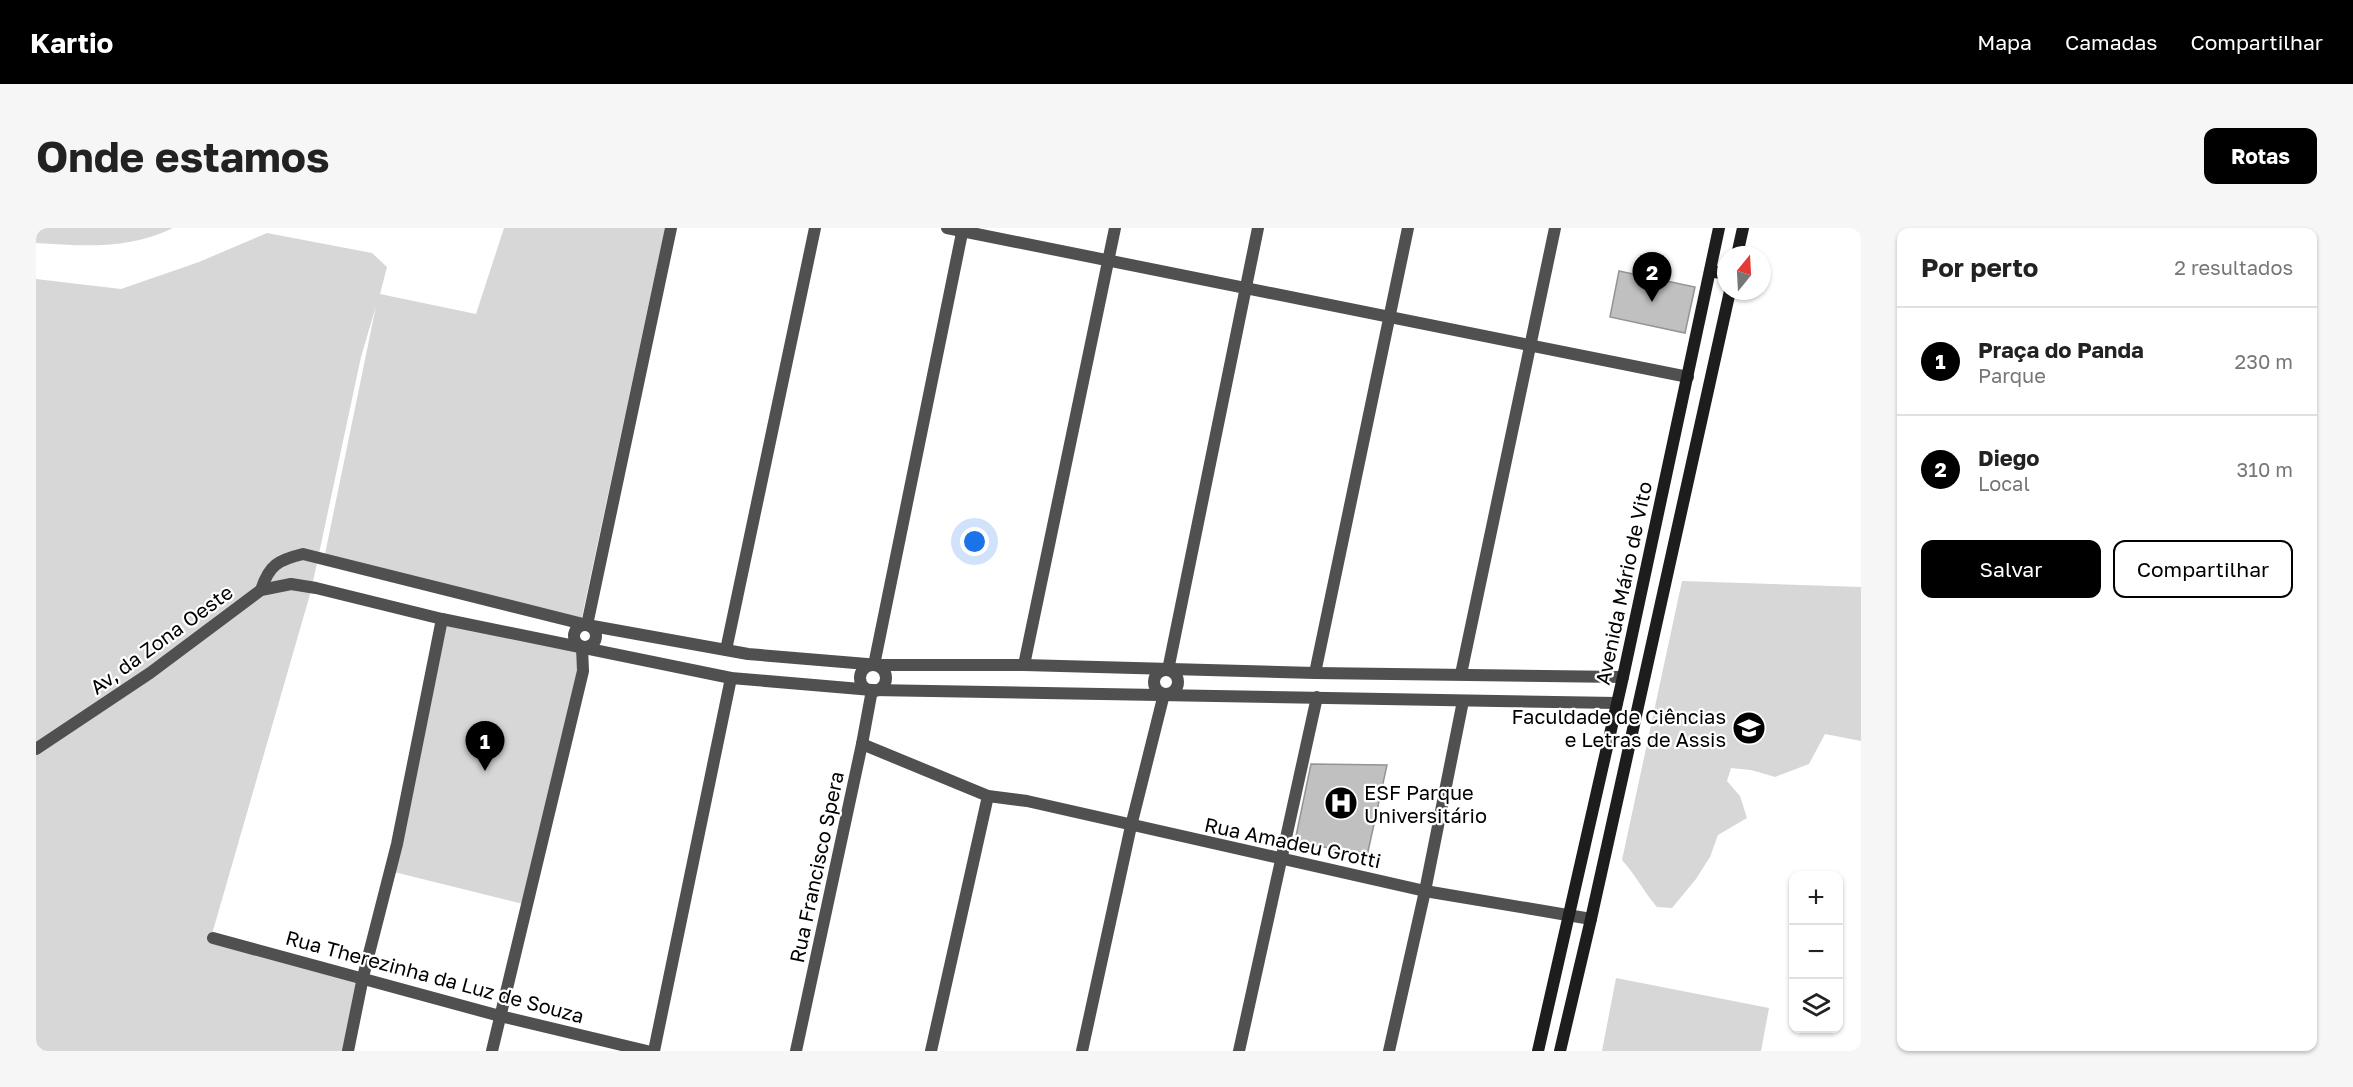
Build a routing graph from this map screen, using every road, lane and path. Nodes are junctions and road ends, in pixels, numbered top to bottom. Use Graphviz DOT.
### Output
graph roads {
  1 [pos="671,228"];
  2 [pos="815,228"];
  3 [pos="947,228"];
  4 [pos="1115,228"];
  5 [pos="1258,228"];
  6 [pos="1408,228"];
  7 [pos="1555,228"];
  8 [pos="1719,228"];
  9 [pos="1743,228"];
  10 [pos="963,230"];
  11 [pos="1739,246"];
  12 [pos="1108,260"];
  13 [pos="1710,272"];
  14 [pos="1717,273"];
  15 [pos="1245,288"];
  16 [pos="1728,300"];
  17 [pos="1389,317"];
  18 [pos="1530,345"];
  19 [pos="1688,377"];
  20 [pos="261,590"];
  21 [pos="442,619"];
  22 [pos="587,625"];
  23 [pos="582,647"];
  24 [pos="726,650"];
  25 [pos="874,665"];
  26 [pos="1024,665"];
  27 [pos="1168,670"];
  28 [pos="1315,673"];
  29 [pos="1461,674"];
  30 [pos="1623,677"];
  31 [pos="732,678"];
  32 [pos="872,690"];
  33 [pos="1164,694"];
  34 [pos="1317,697"];
  35 [pos="1463,701"];
  36 [pos="1617,703"];
  37 [pos="1614,719"];
  38 [pos="1635,723"];
  39 [pos="862,744"];
  40 [pos="36,749"];
  41 [pos="988,796"];
  42 [pos="1131,826"];
  43 [pos="1281,860"];
  44 [pos="1425,891"];
  45 [pos="1568,914"];
  46 [pos="1591,919"];
  47 [pos="213,938"];
  48 [pos="363,977"];
  49 [pos="500,1016"];
  50 [pos="348,1051"];
  51 [pos="492,1051"];
  52 [pos="646,1051"];
  53 [pos="654,1051"];
  54 [pos="796,1051"];
  55 [pos="931,1051"];
  56 [pos="1082,1051"];
  57 [pos="1239,1051"];
  58 [pos="1389,1051"];
  59 [pos="1538,1051"];
  60 [pos="1560,1051"];
  1 -- 22 [label="street"];
  2 -- 24 [label="street"];
  3 -- 10 [label="street"];
  4 -- 12 [label="street"];
  5 -- 15 [label="street"];
  6 -- 17 [label="street"];
  7 -- 18 [label="street"];
  8 -- 13 [label="main road, Avenida Mário de Vito"];
  9 -- 11 [label="main road"];
  10 -- 12 [label="street"];
  10 -- 25 [label="street"];
  12 -- 15 [label="street"];
  12 -- 26 [label="street"];
  13 -- 14 [label="main road"];
  13 -- 19 [label="main road, Avenida Mário de Vito"];
  15 -- 17 [label="street"];
  15 -- 27 [label="street"];
  16 -- 38 [label="main road, Avenida Mário de Vito"];
  17 -- 18 [label="street"];
  17 -- 28 [label="street"];
  18 -- 19 [label="street"];
  18 -- 29 [label="street"];
  19 -- 30 [label="main road, Avenida Mário de Vito"];
  20 -- 21 [label="street, Av, da Zona Oeste"];
  20 -- 22 [label="street"];
  20 -- 40 [label="street, Av, da Zona Oeste"];
  21 -- 23 [label="street, Av, da Zona Oeste"];
  21 -- 48 [label="street"];
  22 -- 23 [label="street"];
  22 -- 24 [label="street"];
  23 -- 31 [label="street, Av, da Zona Oeste"];
  23 -- 49 [label="street"];
  24 -- 25 [label="street"];
  25 -- 26 [label="street"];
  25 -- 32 [label="street"];
  25 -- 32 [label="street"];
  26 -- 27 [label="street"];
  27 -- 28 [label="street"];
  27 -- 33 [label="street"];
  28 -- 29 [label="street"];
  29 -- 30 [label="street"];
  30 -- 36 [label="main road, Avenida Mário de Vito"];
  31 -- 32 [label="street, Av, da Zona Oeste"];
  31 -- 53 [label="street"];
  32 -- 33 [label="street, Av, da Zona Oeste"];
  32 -- 39 [label="street, Rua Francisco Spera"];
  33 -- 34 [label="street, Av, da Zona Oeste"];
  33 -- 42 [label="street"];
  34 -- 35 [label="street, Av, da Zona Oeste"];
  34 -- 43 [label="street"];
  35 -- 36 [label="street, Av, da Zona Oeste"];
  35 -- 44 [label="street"];
  36 -- 37 [label="main road, Avenida Mário de Vito"];
  37 -- 38 [label="main road"];
  37 -- 45 [label="main road, Avenida Mário de Vito"];
  38 -- 46 [label="main road, Avenida Mário de Vito"];
  39 -- 41 [label="street, Rua Amadeu Grotti"];
  39 -- 54 [label="street, Rua Francisco Spera"];
  41 -- 42 [label="street, Rua Amadeu Grotti"];
  41 -- 55 [label="street"];
  42 -- 43 [label="street, Rua Amadeu Grotti"];
  42 -- 56 [label="street"];
  43 -- 44 [label="street, Rua Amadeu Grotti"];
  43 -- 57 [label="street"];
  44 -- 45 [label="street, Rua Amadeu Grotti"];
  44 -- 58 [label="street"];
  45 -- 46 [label="street, Rua Amadeu Grotti"];
  45 -- 59 [label="main road, Avenida Mário de Vito"];
  46 -- 60 [label="main road, Avenida Mário de Vito"];
  47 -- 48 [label="street, Rua Therezinha da Luz de Souza"];
  48 -- 49 [label="street, Rua Therezinha da Luz de Souza"];
  48 -- 50 [label="street"];
  49 -- 51 [label="street"];
  49 -- 52 [label="street, Rua Therezinha da Luz de Souza"];
}
